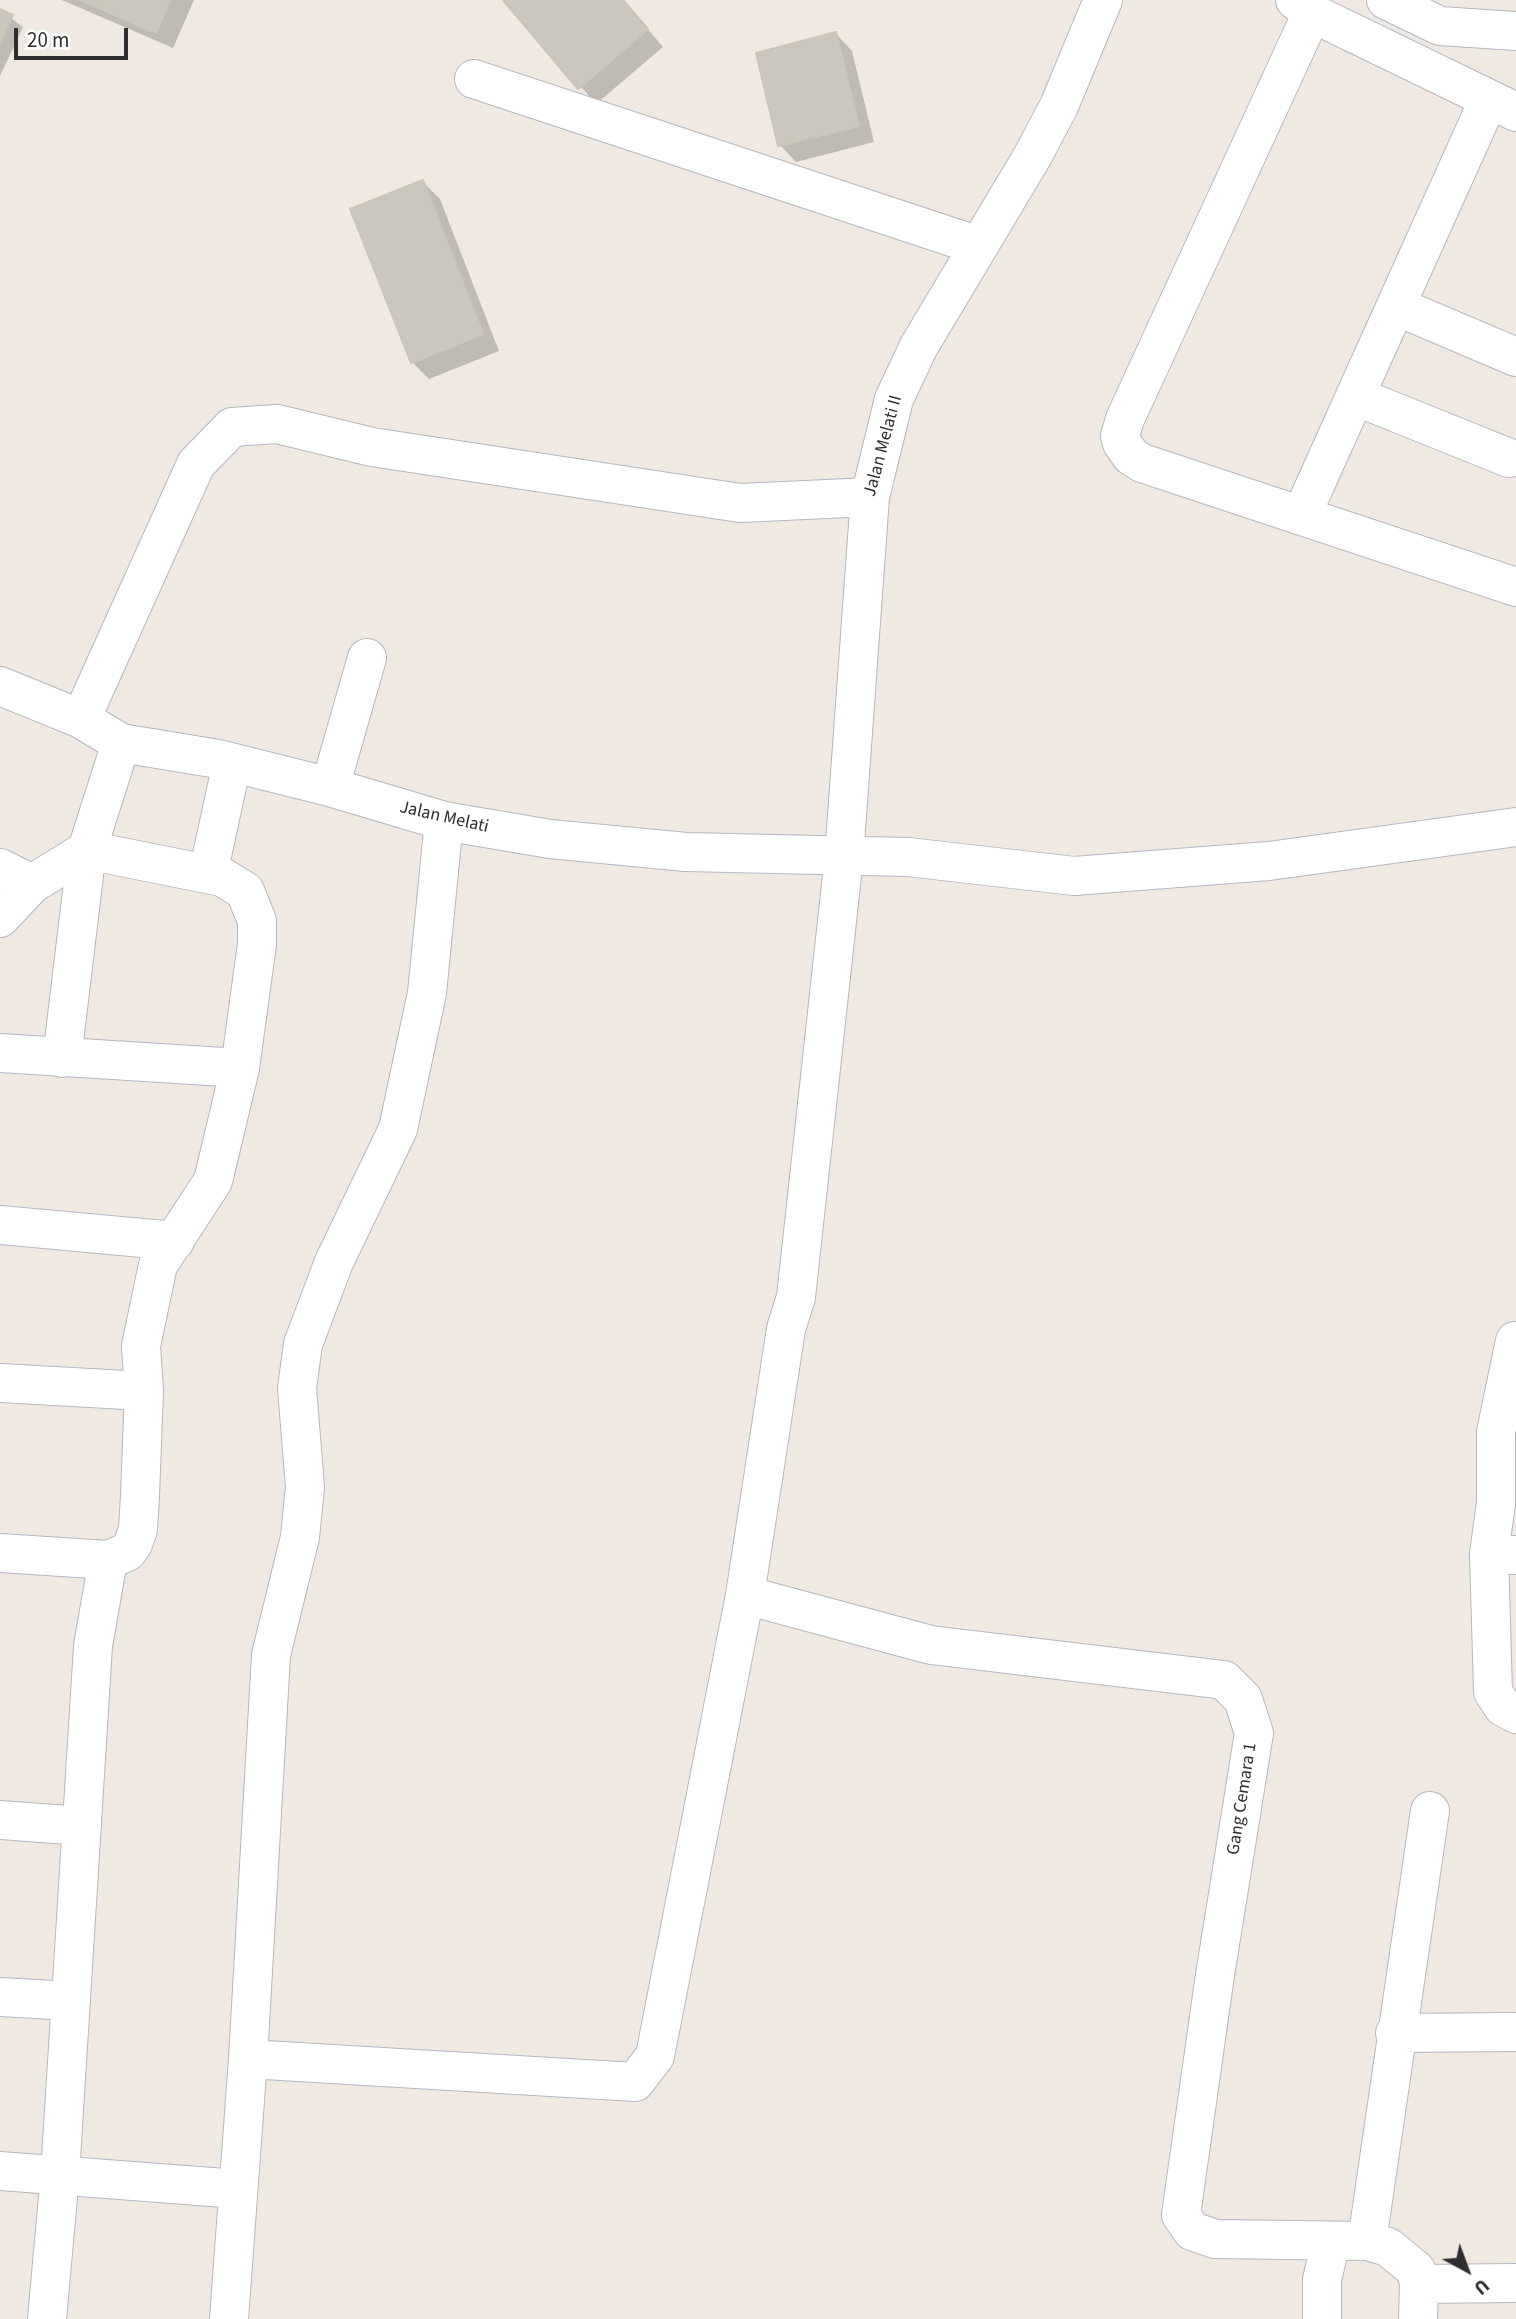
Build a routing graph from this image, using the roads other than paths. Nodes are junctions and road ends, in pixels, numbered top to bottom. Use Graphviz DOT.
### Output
graph roads {
  1 [pos="1103,0"];
  2 [pos="1386,0"];
  3 [pos="1304,6"];
  4 [pos="1516,32"];
  5 [pos="474,79"];
  6 [pos="1503,106"];
  7 [pos="979,246"];
  8 [pos="1396,306"];
  9 [pos="1516,357"];
  10 [pos="1355,396"];
  11 [pos="1509,458"];
  12 [pos="870,496"];
  13 [pos="1302,514"];
  14 [pos="1516,587"];
  15 [pos="367,658"];
  16 [pos="0,685"];
  17 [pos="81,719"];
  18 [pos="121,743"];
  19 [pos="232,763"];
  20 [pos="330,787"];
  21 [pos="444,821"];
  22 [pos="1516,827"];
  23 [pos="87,850"];
  24 [pos="844,857"];
  25 [pos="208,874"];
  26 [pos="16,876"];
  27 [pos="0,918"];
  28 [pos="0,1052"];
  29 [pos="62,1058"];
  30 [pos="240,1068"];
  31 [pos="0,1225"];
  32 [pos="174,1241"];
  33 [pos="1516,1340"];
  34 [pos="0,1383"];
  35 [pos="144,1391"];
  36 [pos="1506,1504"];
  37 [pos="0,1553"];
  38 [pos="1502,1554"];
  39 [pos="108,1560"];
  40 [pos="744,1595"];
  41 [pos="1516,1714"];
  42 [pos="1430,1811"];
  43 [pos="0,1821"];
  44 [pos="82,1826"];
  45 [pos="0,1997"];
  46 [pos="71,2001"];
  47 [pos="1516,2032"];
  48 [pos="1395,2033"];
  49 [pos="248,2059"];
  50 [pos="0,2171"];
  51 [pos="60,2175"];
  52 [pos="238,2189"];
  53 [pos="1349,2241"];
  54 [pos="1516,2283"];
  55 [pos="1419,2302"];
  56 [pos="47,2319"];
  57 [pos="229,2319"];
  58 [pos="1322,2319"];
  1 -- 7 [label="street, Jalan Melati II"];
  2 -- 4 [label="street"];
  3 -- 6 [label="street"];
  3 -- 13 [label="street"];
  5 -- 7 [label="street"];
  6 -- 8 [label="street"];
  7 -- 12 [label="street, Jalan Melati II"];
  8 -- 9 [label="street"];
  8 -- 10 [label="street"];
  10 -- 11 [label="street"];
  10 -- 13 [label="street"];
  12 -- 17 [label="street"];
  12 -- 24 [label="street, Jalan Melati II"];
  13 -- 14 [label="street"];
  15 -- 20 [label="street"];
  16 -- 17 [label="street, Jalan Melati"];
  17 -- 18 [label="street, Jalan Melati"];
  18 -- 19 [label="street, Jalan Melati"];
  18 -- 23 [label="street"];
  19 -- 20 [label="street, Jalan Melati"];
  19 -- 25 [label="street"];
  20 -- 21 [label="street, Jalan Melati"];
  21 -- 24 [label="street, Jalan Melati"];
  21 -- 49 [label="street"];
  22 -- 24 [label="street, Jalan Melati"];
  23 -- 25 [label="street"];
  23 -- 26 [label="street"];
  23 -- 29 [label="street"];
  24 -- 40 [label="street, Jalan Melati II"];
  25 -- 30 [label="street"];
  26 -- 27 [label="street"];
  28 -- 29 [label="street"];
  29 -- 30 [label="street"];
  30 -- 32 [label="street"];
  31 -- 32 [label="street"];
  32 -- 35 [label="street"];
  33 -- 36 [label="street"];
  34 -- 35 [label="street"];
  35 -- 39 [label="street"];
  36 -- 38 [label="street"];
  37 -- 39 [label="street"];
  38 -- 41 [label="street"];
  39 -- 44 [label="street"];
  40 -- 49 [label="street, Jalan Melati II"];
  40 -- 53 [label="street, Gang Cemara 1"];
  42 -- 48 [label="street"];
  43 -- 44 [label="street"];
  44 -- 46 [label="street"];
  45 -- 46 [label="street"];
  46 -- 51 [label="street"];
  47 -- 48 [label="street"];
  48 -- 53 [label="street"];
  49 -- 52 [label="street"];
  50 -- 51 [label="street"];
  51 -- 52 [label="street"];
  51 -- 56 [label="street"];
  52 -- 57 [label="street"];
  53 -- 55 [label="street"];
  53 -- 58 [label="street"];
  54 -- 55 [label="street"];
}
